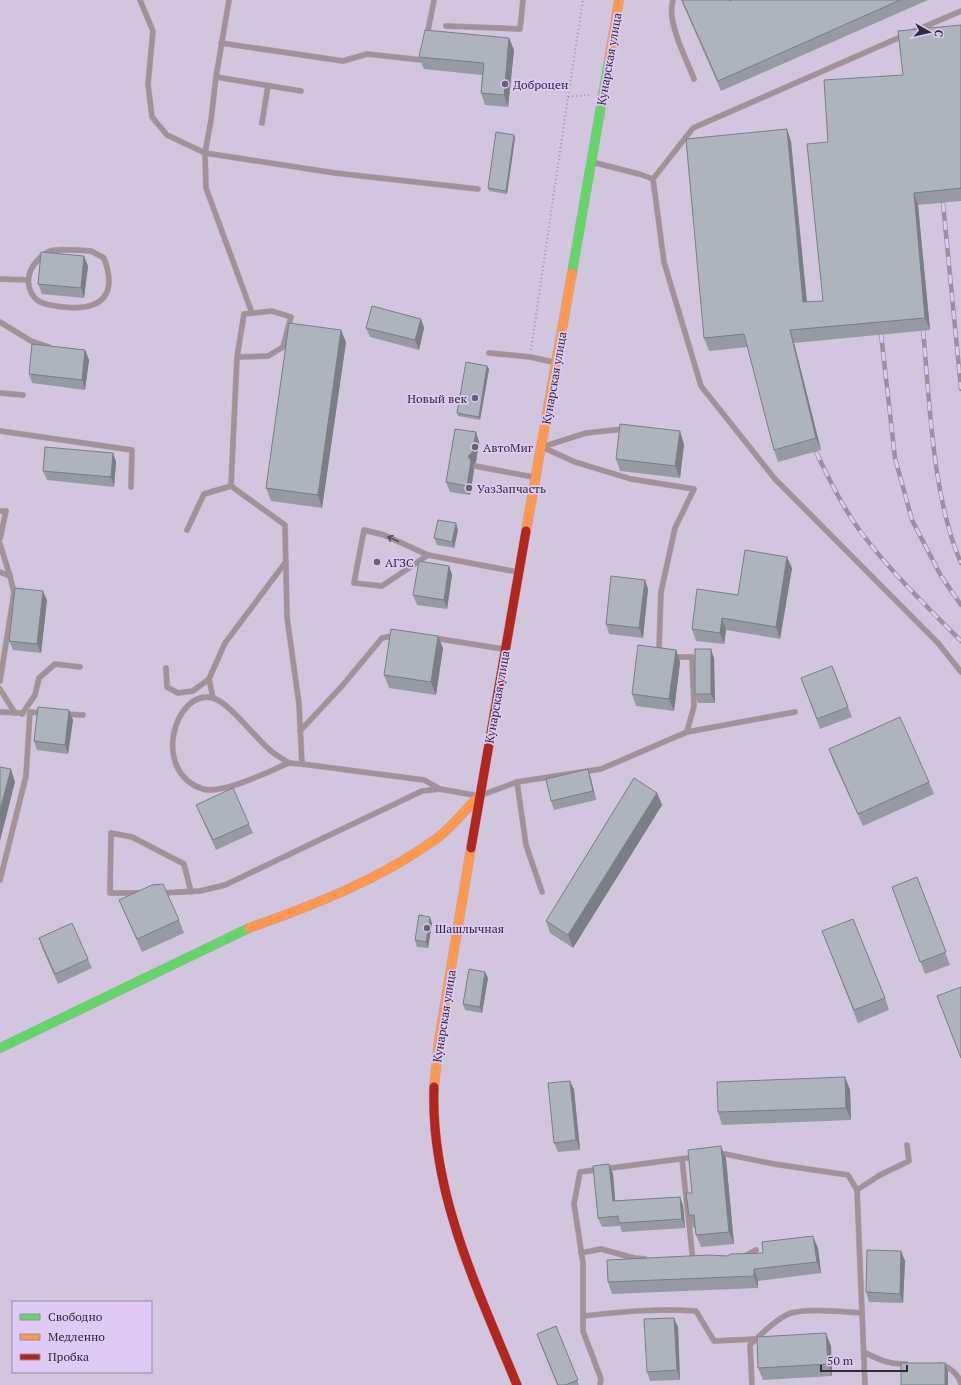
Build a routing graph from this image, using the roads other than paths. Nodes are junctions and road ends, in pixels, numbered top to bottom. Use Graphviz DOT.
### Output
graph roads {
  1 [pos="140,0"];
  2 [pos="229,0"];
  3 [pos="434,0"];
  4 [pos="523,0"];
  5 [pos="619,0"];
  6 [pos="674,0"];
  7 [pos="961,11"];
  8 [pos="446,26"];
  9 [pos="221,43"];
  10 [pos="216,77"];
  11 [pos="694,79"];
  12 [pos="268,86"];
  13 [pos="301,92"];
  14 [pos="262,123"];
  15 [pos="205,153"];
  16 [pos="591,162"];
  17 [pos="653,179"];
  18 [pos="478,188"];
  19 [pos="0,279"];
  20 [pos="28,280"];
  21 [pos="252,313"];
  22 [pos="0,322"];
  23 [pos="56,349"];
  24 [pos="489,353"];
  25 [pos="237,357"];
  26 [pos="556,363"];
  27 [pos="0,393"];
  28 [pos="23,395"];
  29 [pos="0,430"];
  30 [pos="631,430"];
  31 [pos="542,447"];
  32 [pos="475,466"];
  33 [pos="537,478"];
  34 [pos="231,486"];
  35 [pos="130,487"];
  36 [pos="0,511"];
  37 [pos="187,530"];
  38 [pos="0,539"];
  39 [pos="0,544"];
  40 [pos="428,555"];
  41 [pos="285,563"];
  42 [pos="0,572"];
  43 [pos="520,573"];
  44 [pos="10,576"];
  45 [pos="402,635"];
  46 [pos="424,636"];
  47 [pos="506,649"];
  48 [pos="80,667"];
  49 [pos="166,668"];
  50 [pos="961,672"];
  51 [pos="209,679"];
  52 [pos="0,681"];
  53 [pos="0,689"];
  54 [pos="193,691"];
  55 [pos="200,698"];
  56 [pos="213,698"];
  57 [pos="0,712"];
  58 [pos="30,712"];
  59 [pos="795,712"];
  60 [pos="15,713"];
  61 [pos="53,713"];
  62 [pos="22,714"];
  63 [pos="61,714"];
  64 [pos="83,715"];
  65 [pos="300,731"];
  66 [pos="687,732"];
  67 [pos="289,763"];
  68 [pos="302,764"];
  69 [pos="517,782"];
  70 [pos="440,789"];
  71 [pos="479,796"];
  72 [pos="0,880"];
  73 [pos="191,892"];
  74 [pos="542,892"];
  75 [pos="145,893"];
  76 [pos="159,893"];
  77 [pos="0,1048"];
  78 [pos="907,1145"];
  79 [pos="710,1155"];
  80 [pos="704,1156"];
  81 [pos="682,1159"];
  82 [pos="857,1190"];
  83 [pos="756,1250"];
  84 [pos="581,1253"];
  85 [pos="649,1259"];
  86 [pos="737,1261"];
  87 [pos="686,1262"];
  88 [pos="693,1262"];
  89 [pos="701,1263"];
  90 [pos="862,1313"];
  91 [pos="583,1316"];
  92 [pos="756,1340"];
  93 [pos="864,1352"];
  94 [pos="911,1364"];
  95 [pos="932,1364"];
  96 [pos="866,1384"];
  97 [pos="961,1384"];
  98 [pos="517,1385"];
  99 [pos="600,1385"];
  100 [pos="752,1385"];
  1 -- 15 [label="lane"];
  2 -- 9 [label="lane"];
  3 -- 9 [label="lane"];
  4 -- 8 [label="lane"];
  5 -- 16 [label="main road, Кунарская улица"];
  6 -- 11 [label="lane"];
  7 -- 17 [label="lane"];
  9 -- 10 [label="lane"];
  10 -- 12 [label="lane"];
  10 -- 15 [label="lane"];
  12 -- 13 [label="lane"];
  12 -- 14 [label="lane"];
  15 -- 18 [label="lane"];
  15 -- 21 [label="lane"];
  16 -- 17 [label="lane"];
  16 -- 26 [label="main road, Кунарская улица"];
  17 -- 50 [label="lane"];
  19 -- 20 [label="lane"];
  20 -- 20 [label="lane"];
  21 -- 25 [label="lane"];
  21 -- 25 [label="lane"];
  22 -- 23 [label="lane"];
  24 -- 26 [label="lane"];
  25 -- 34 [label="lane"];
  26 -- 31 [label="main road, Кунарская улица"];
  27 -- 28 [label="lane"];
  29 -- 35 [label="lane"];
  30 -- 31 [label="lane"];
  31 -- 33 [label="main road, Кунарская улица"];
  31 -- 66 [label="lane"];
  32 -- 33 [label="lane"];
  33 -- 43 [label="main road, Кунарская улица"];
  34 -- 37 [label="lane"];
  34 -- 41 [label="lane"];
  36 -- 38 [label="lane"];
  39 -- 44 [label="lane"];
  40 -- 40 [label="lane, one-way"];
  40 -- 43 [label="lane"];
  41 -- 51 [label="lane"];
  41 -- 65 [label="lane"];
  42 -- 44 [label="lane"];
  43 -- 47 [label="main road, Кунарская улица"];
  44 -- 52 [label="lane"];
  45 -- 65 [label="lane"];
  46 -- 47 [label="lane"];
  47 -- 71 [label="main road, Кунарская улица"];
  48 -- 62 [label="lane"];
  49 -- 54 [label="lane"];
  51 -- 54 [label="lane"];
  51 -- 56 [label="lane"];
  53 -- 60 [label="lane"];
  54 -- 55 [label="lane"];
  55 -- 56 [label="lane"];
  55 -- 67 [label="lane"];
  56 -- 67 [label="lane"];
  57 -- 60 [label="lane"];
  58 -- 61 [label="lane"];
  58 -- 62 [label="lane"];
  58 -- 72 [label="lane"];
  59 -- 66 [label="lane"];
  60 -- 62 [label="lane"];
  63 -- 64 [label="lane"];
  65 -- 68 [label="lane"];
  66 -- 69 [label="lane"];
  67 -- 68 [label="lane"];
  68 -- 70 [label="lane"];
  69 -- 71 [label="lane"];
  69 -- 74 [label="lane"];
  70 -- 71 [label="lane"];
  70 -- 73 [label="lane"];
  71 -- 77 [label="main road"];
  71 -- 98 [label="main road, Кунарская улица"];
  73 -- 75 [label="lane"];
  73 -- 76 [label="lane"];
  78 -- 82 [label="lane"];
  79 -- 82 [label="lane"];
  80 -- 81 [label="lane"];
  81 -- 84 [label="lane"];
  81 -- 88 [label="lane"];
  82 -- 90 [label="lane"];
  83 -- 86 [label="lane"];
  84 -- 85 [label="lane"];
  84 -- 91 [label="lane"];
  87 -- 88 [label="lane"];
  88 -- 89 [label="lane"];
  90 -- 92 [label="lane"];
  90 -- 93 [label="lane"];
  91 -- 92 [label="lane"];
  91 -- 99 [label="lane"];
  92 -- 100 [label="lane"];
  93 -- 94 [label="lane"];
  93 -- 96 [label="lane"];
  95 -- 97 [label="lane"];
}
